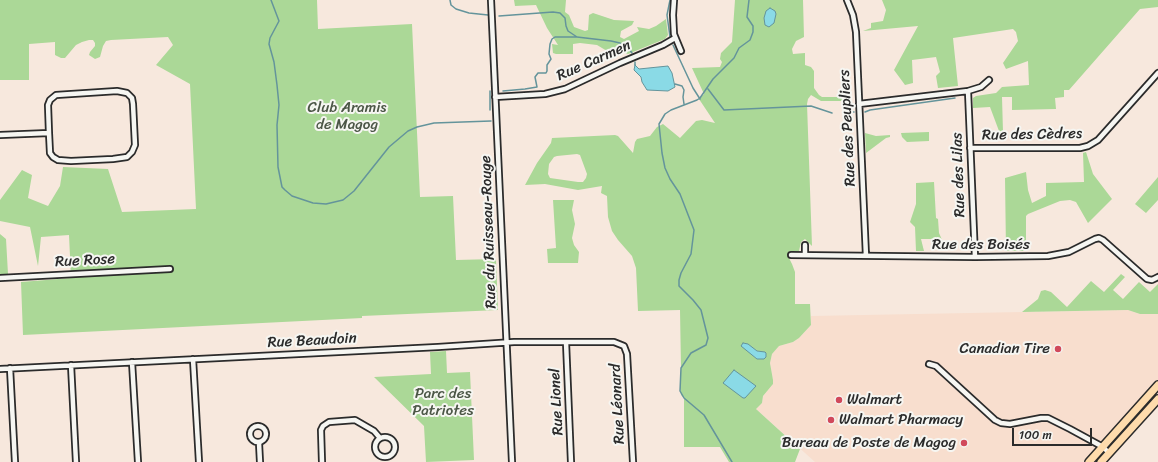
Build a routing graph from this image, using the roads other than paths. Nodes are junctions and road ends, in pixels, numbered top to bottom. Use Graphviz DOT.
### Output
graph roads {
  1 [pos="491,0"];
  2 [pos="674,0"];
  3 [pos="847,0"];
  4 [pos="675,38"];
  5 [pos="681,50"];
  6 [pos="1158,73"];
  7 [pos="989,80"];
  8 [pos="968,91"];
  9 [pos="495,97"];
  10 [pos="859,104"];
  11 [pos="49,133"];
  12 [pos="0,135"];
  13 [pos="970,148"];
  14 [pos="805,245"];
  15 [pos="791,255"];
  16 [pos="805,255"];
  17 [pos="866,256"];
  18 [pos="975,257"];
  19 [pos="170,269"];
  20 [pos="1158,277"];
  21 [pos="0,278"];
  22 [pos="506,342"];
  23 [pos="566,342"];
  24 [pos="624,346"];
  25 [pos="193,359"];
  26 [pos="132,362"];
  27 [pos="929,364"];
  28 [pos="71,365"];
  29 [pos="10,368"];
  30 [pos="0,369"];
  31 [pos="1158,385"];
  32 [pos="1158,399"];
  33 [pos="380,438"];
  34 [pos="259,443"];
  35 [pos="1103,447"];
  36 [pos="1109,453"];
  37 [pos="15,462"];
  38 [pos="76,462"];
  39 [pos="138,462"];
  40 [pos="199,462"];
  41 [pos="260,462"];
  42 [pos="322,462"];
  43 [pos="512,462"];
  44 [pos="571,462"];
  45 [pos="633,462"];
  46 [pos="1089,462"];
  47 [pos="1101,462"];
  1 -- 9 [label="street, Rue du Ruisseau-Rouge"];
  2 -- 4 [label="street"];
  3 -- 10 [label="street, Rue des Peupliers"];
  4 -- 5 [label="street"];
  4 -- 9 [label="street, Rue Carmen"];
  6 -- 13 [label="street, Rue des Cèdres"];
  7 -- 8 [label="street"];
  8 -- 10 [label="street"];
  8 -- 13 [label="street, Rue des Lilas"];
  9 -- 22 [label="street, Rue du Ruisseau-Rouge"];
  10 -- 17 [label="street, Rue des Peupliers"];
  11 -- 11 [label="street"];
  11 -- 12 [label="street"];
  13 -- 18 [label="street, Rue des Lilas"];
  14 -- 16 [label="street"];
  15 -- 16 [label="street, Rue des Boisés"];
  16 -- 17 [label="street, Rue des Boisés"];
  17 -- 18 [label="street, Rue des Boisés"];
  18 -- 20 [label="street, Rue des Boisés"];
  19 -- 21 [label="street, Rue Rose"];
  22 -- 23 [label="street, Rue Beaudoin"];
  22 -- 25 [label="street, Rue Beaudoin"];
  22 -- 43 [label="street, Rue du Ruisseau-Rouge"];
  23 -- 24 [label="street, Rue Beaudoin"];
  23 -- 44 [label="street, Rue Lionel"];
  24 -- 45 [label="street, Rue Léonard"];
  25 -- 26 [label="street, Rue Beaudoin"];
  25 -- 40 [label="street"];
  26 -- 28 [label="street, Rue Beaudoin"];
  26 -- 39 [label="street"];
  27 -- 35 [label="street"];
  28 -- 29 [label="street, Rue Beaudoin"];
  28 -- 38 [label="street"];
  29 -- 30 [label="street, Rue Beaudoin"];
  29 -- 37 [label="street"];
  31 -- 35 [label="main road"];
  32 -- 36 [label="main road"];
  33 -- 33 [label="street"];
  33 -- 42 [label="street"];
  34 -- 41 [label="street"];
  35 -- 36 [label="street"];
  35 -- 46 [label="main road"];
  36 -- 47 [label="main road"];
}
